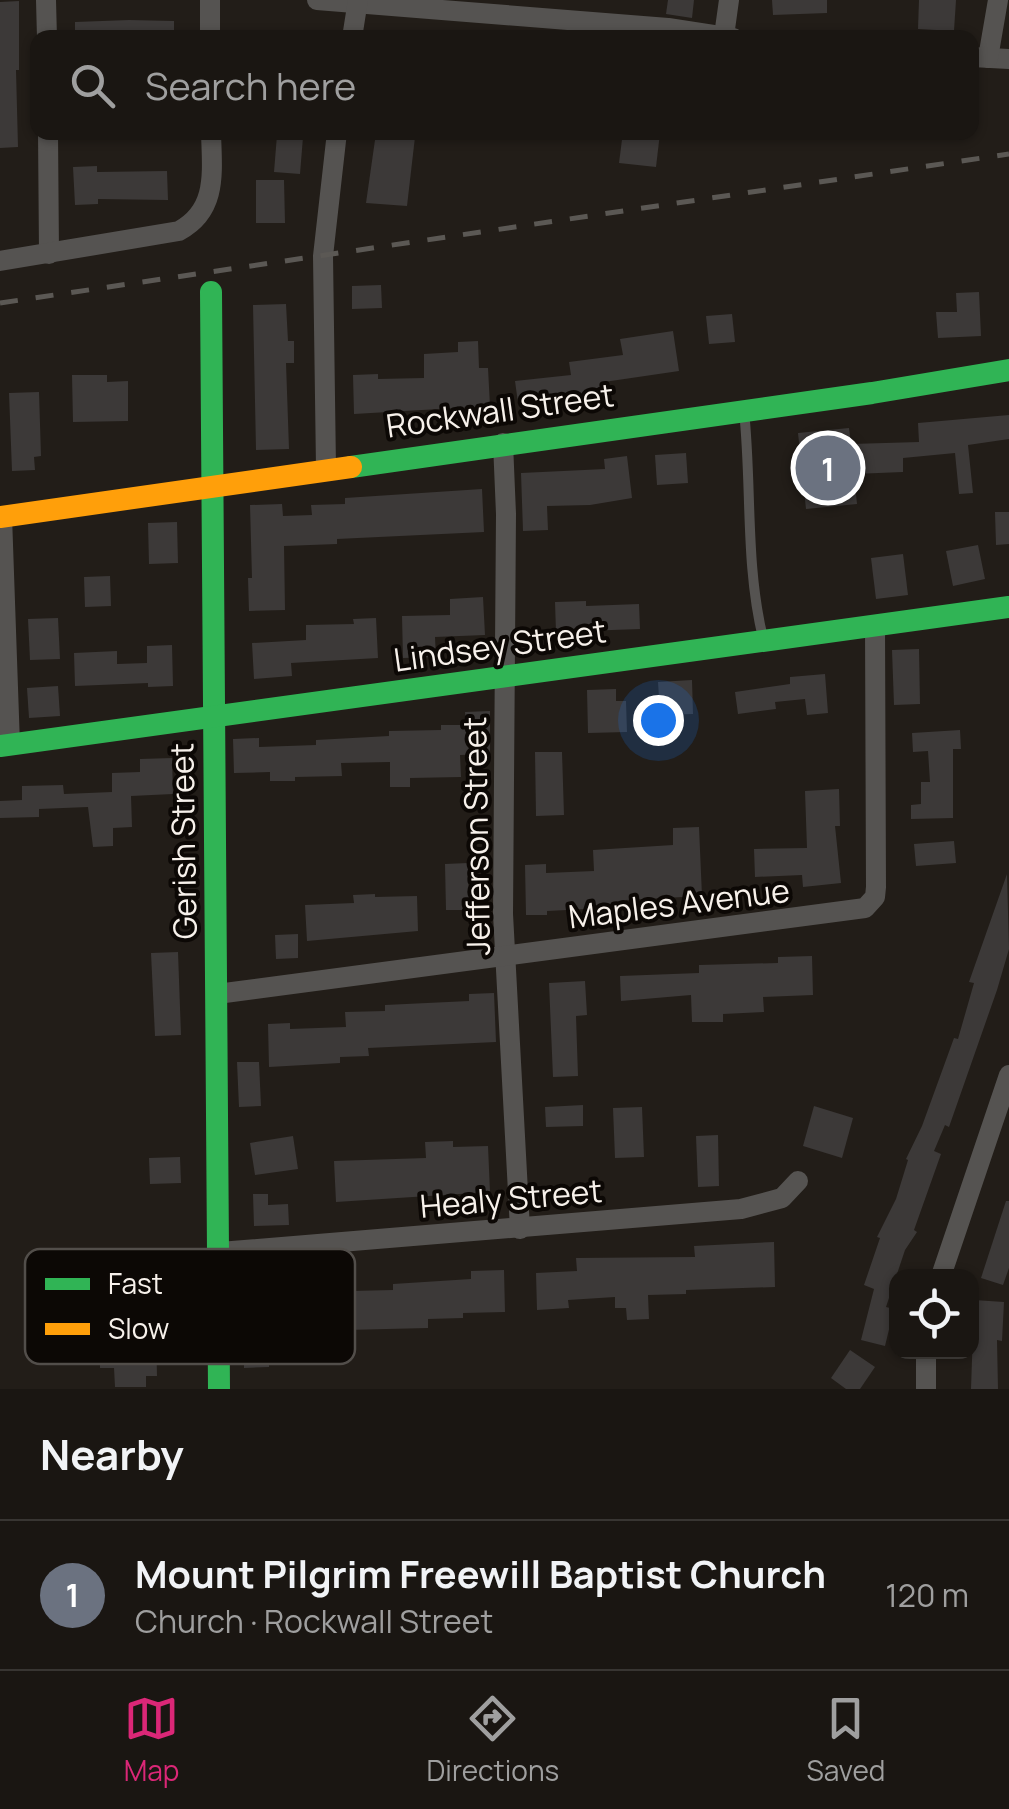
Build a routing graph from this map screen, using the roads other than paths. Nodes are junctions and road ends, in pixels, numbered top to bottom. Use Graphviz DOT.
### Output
graph roads {
  1 [pos="46,0"];
  2 [pos="210,0"];
  3 [pos="317,0"];
  4 [pos="729,0"];
  5 [pos="998,0"];
  6 [pos="358,1"];
  7 [pos="541,9"];
  8 [pos="47,30"];
  9 [pos="210,30"];
  10 [pos="353,30"];
  11 [pos="682,30"];
  12 [pos="729,30"];
  13 [pos="989,58"];
  14 [pos="48,140"];
  15 [pos="211,140"];
  16 [pos="336,140"];
  17 [pos="49,254"];
  18 [pos="0,262"];
  19 [pos="211,292"];
  20 [pos="1009,370"];
  21 [pos="744,410"];
  22 [pos="503,443"];
  23 [pos="326,468"];
  24 [pos="213,484"];
  25 [pos="1,516"];
  26 [pos="1009,607"];
  27 [pos="875,626"];
  28 [pos="764,642"];
  29 [pos="506,678"];
  30 [pos="215,718"];
  31 [pos="5,746"];
  32 [pos="508,956"];
  33 [pos="218,994"];
  34 [pos="1009,1077"];
  35 [pos="798,1181"];
  36 [pos="520,1228"];
  37 [pos="220,1249"];
  38 [pos="258,1249"];
  39 [pos="944,1269"];
  40 [pos="926,1359"];
  41 [pos="218,1364"];
  42 [pos="218,1389"];
  43 [pos="926,1389"];
  1 -- 8 [label="street"];
  2 -- 9 [label="street"];
  3 -- 6 [label="street"];
  4 -- 12 [label="street"];
  5 -- 13 [label="street"];
  6 -- 7 [label="street"];
  6 -- 10 [label="street"];
  7 -- 11 [label="street"];
  14 -- 17 [label="street"];
  15 -- 17 [label="street"];
  16 -- 23 [label="street"];
  17 -- 18 [label="street"];
  19 -- 24 [label="street, Gerish Street"];
  20 -- 21 [label="street, Rockwall Street"];
  21 -- 22 [label="street, Rockwall Street"];
  21 -- 28 [label="lane"];
  22 -- 23 [label="street, Rockwall Street"];
  22 -- 29 [label="street, Jefferson Street"];
  23 -- 24 [label="street, Rockwall Street"];
  24 -- 25 [label="street, Rockwall Street"];
  24 -- 30 [label="street, Gerish Street"];
  25 -- 31 [label="street"];
  26 -- 27 [label="street, Lindsey Street"];
  27 -- 28 [label="street, Lindsey Street"];
  27 -- 32 [label="street, Maples Avenue"];
  28 -- 29 [label="street, Lindsey Street"];
  29 -- 30 [label="street, Lindsey Street"];
  29 -- 32 [label="street, Jefferson Street"];
  30 -- 31 [label="street, Lindsey Street"];
  30 -- 33 [label="street, Gerish Street"];
  32 -- 33 [label="street, Maples Avenue"];
  32 -- 36 [label="street, Jefferson Street"];
  33 -- 37 [label="street, Gerish Street"];
  34 -- 39 [label="street"];
  35 -- 36 [label="street, Healy Street"];
  36 -- 38 [label="street, Healy Street"];
  40 -- 43 [label="street"];
  41 -- 42 [label="street, Gerish Street"];
}
